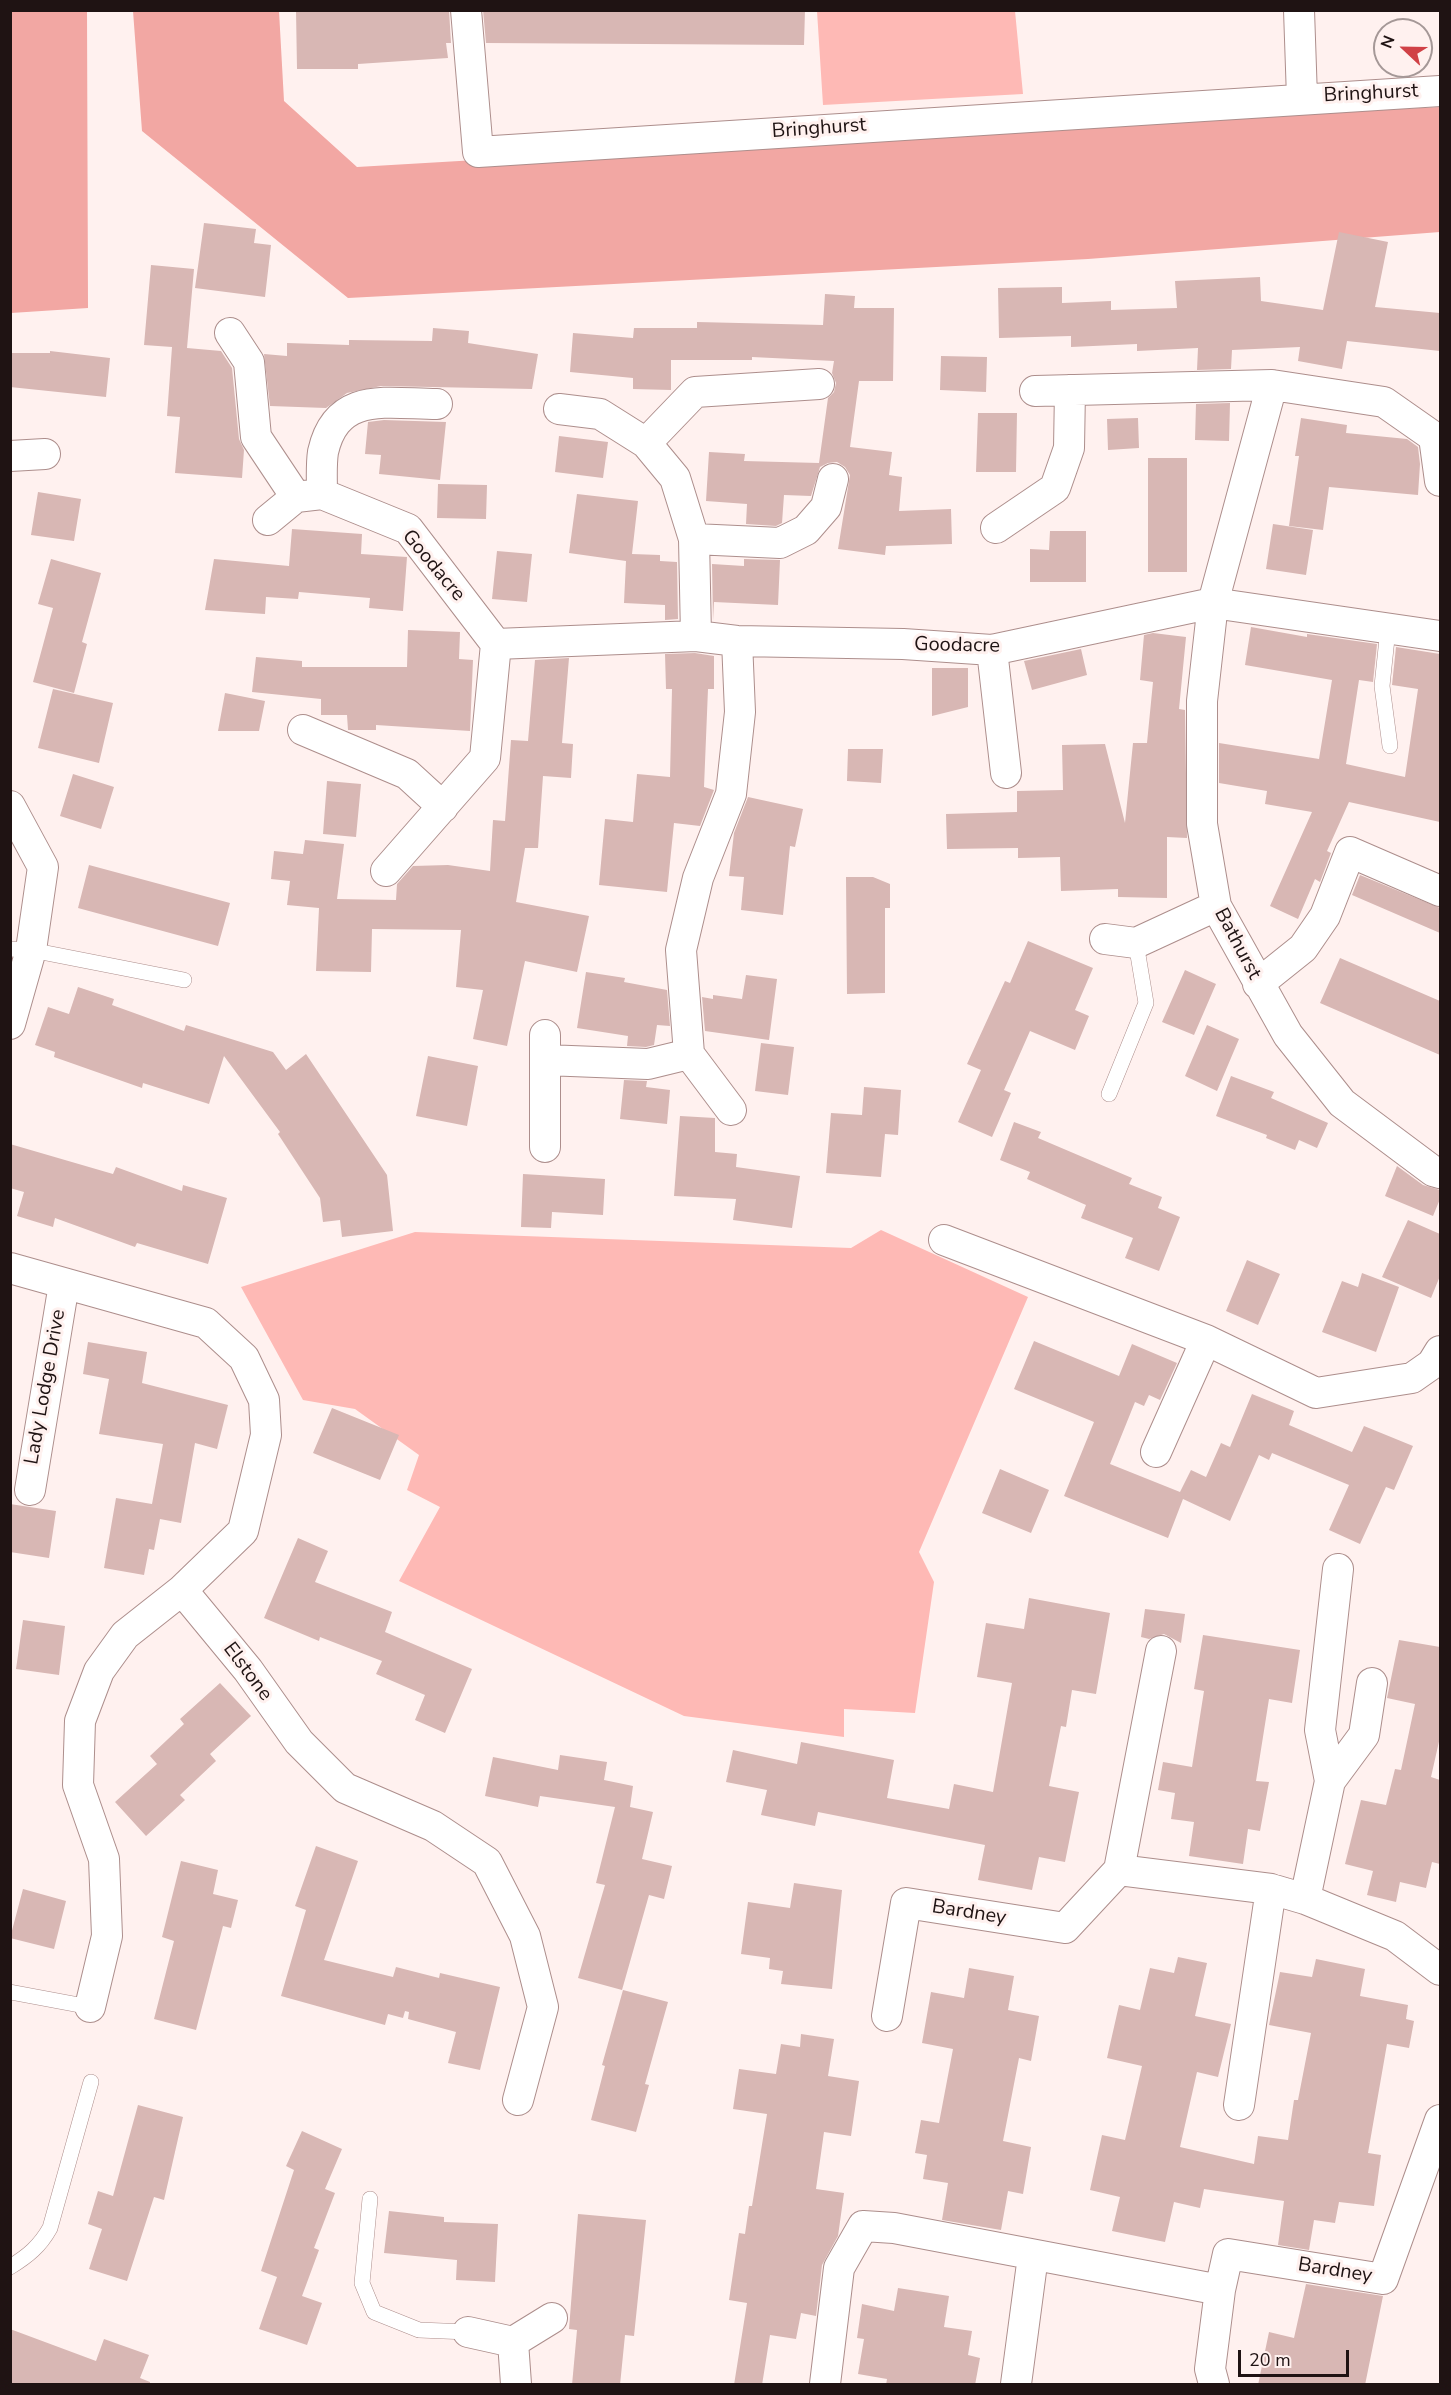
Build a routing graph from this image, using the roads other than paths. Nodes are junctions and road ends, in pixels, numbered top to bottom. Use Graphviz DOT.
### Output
graph roads {
  1 [pos="466,10"];
  2 [pos="1299,10"];
  3 [pos="1440,91"];
  4 [pos="1302,98"];
  5 [pos="230,333"];
  6 [pos="819,384"];
  7 [pos="1272,385"];
  8 [pos="1070,390"];
  9 [pos="1035,391"];
  10 [pos="437,404"];
  11 [pos="559,409"];
  12 [pos="646,443"];
  13 [pos="45,454"];
  14 [pos="10,456"];
  15 [pos="833,479"];
  16 [pos="1440,481"];
  17 [pos="309,496"];
  18 [pos="268,520"];
  19 [pos="996,528"];
  20 [pos="694,539"];
  21 [pos="1213,603"];
  22 [pos="1388,629"];
  23 [pos="696,636"];
  24 [pos="1440,636"];
  25 [pos="737,641"];
  26 [pos="496,645"];
  27 [pos="992,650"];
  28 [pos="303,730"];
  29 [pos="1390,746"];
  30 [pos="1006,773"];
  31 [pos="10,806"];
  32 [pos="443,807"];
  33 [pos="386,871"];
  34 [pos="1440,891"];
  35 [pos="1216,906"];
  36 [pos="1105,939"];
  37 [pos="1136,944"];
  38 [pos="21,949"];
  39 [pos="184,980"];
  40 [pos="1258,984"];
  41 [pos="10,1024"];
  42 [pos="689,1054"];
  43 [pos="1109,1094"];
  44 [pos="731,1110"];
  45 [pos="545,1147"];
  46 [pos="1440,1173"];
  47 [pos="944,1240"];
  48 [pos="10,1268"];
  49 [pos="64,1284"];
  50 [pos="1206,1340"];
  51 [pos="1440,1351"];
  52 [pos="1155,1452"];
  53 [pos="30,1490"];
  54 [pos="1338,1569"];
  55 [pos="182,1590"];
  56 [pos="1161,1651"];
  57 [pos="1372,1683"];
  58 [pos="1330,1781"];
  59 [pos="1119,1870"];
  60 [pos="1271,1888"];
  61 [pos="1305,1899"];
  62 [pos="1440,1970"];
  63 [pos="10,1992"];
  64 [pos="90,2007"];
  65 [pos="886,2016"];
  66 [pos="91,2082"];
  67 [pos="519,2100"];
  68 [pos="1239,2106"];
  69 [pos="1440,2120"];
  70 [pos="370,2199"];
  71 [pos="1033,2256"];
  72 [pos="10,2267"];
  73 [pos="1220,2290"];
  74 [pos="552,2318"];
  75 [pos="468,2332"];
  76 [pos="513,2342"];
  77 [pos="516,2385"];
  78 [pos="825,2385"];
  79 [pos="1016,2385"];
  80 [pos="1214,2385"];
  1 -- 4 [label="street, Bringhurst"];
  2 -- 4 [label="street, Bringhurst"];
  3 -- 4 [label="street, Bringhurst"];
  5 -- 17 [label="street"];
  6 -- 12 [label="street"];
  7 -- 8 [label="street"];
  7 -- 16 [label="street"];
  7 -- 21 [label="street"];
  8 -- 9 [label="street"];
  8 -- 19 [label="street"];
  10 -- 17 [label="street"];
  11 -- 12 [label="street"];
  12 -- 20 [label="street"];
  13 -- 14 [label="street"];
  15 -- 20 [label="street"];
  17 -- 18 [label="street"];
  17 -- 26 [label="street, Goodacre"];
  20 -- 23 [label="street"];
  21 -- 22 [label="street, Goodacre"];
  21 -- 27 [label="street, Goodacre"];
  21 -- 35 [label="street, Bathurst"];
  22 -- 24 [label="street, Goodacre"];
  22 -- 29 [label="lane"];
  23 -- 25 [label="street, Goodacre"];
  23 -- 26 [label="street, Goodacre"];
  25 -- 27 [label="street, Goodacre"];
  25 -- 42 [label="street"];
  26 -- 32 [label="street"];
  27 -- 30 [label="street"];
  28 -- 32 [label="street"];
  31 -- 38 [label="street"];
  32 -- 33 [label="street"];
  34 -- 40 [label="street"];
  35 -- 37 [label="street"];
  35 -- 40 [label="street, Bathurst"];
  36 -- 37 [label="street"];
  37 -- 43 [label="lane"];
  38 -- 39 [label="lane"];
  38 -- 41 [label="street"];
  40 -- 46 [label="street, Bathurst"];
  42 -- 44 [label="street"];
  42 -- 45 [label="street"];
  47 -- 50 [label="street"];
  48 -- 49 [label="street, Lady Lodge Drive"];
  49 -- 53 [label="street, Lady Lodge Drive"];
  49 -- 55 [label="street, Lady Lodge Drive"];
  50 -- 51 [label="street"];
  50 -- 52 [label="street"];
  54 -- 58 [label="street"];
  55 -- 64 [label="street"];
  55 -- 67 [label="street, Elstone"];
  56 -- 59 [label="street"];
  57 -- 58 [label="street"];
  58 -- 61 [label="street"];
  59 -- 60 [label="street"];
  59 -- 65 [label="street, Bardney"];
  60 -- 61 [label="street"];
  60 -- 68 [label="street"];
  61 -- 62 [label="street"];
  63 -- 64 [label="lane"];
  66 -- 72 [label="lane"];
  69 -- 73 [label="street, Bardney"];
  70 -- 75 [label="lane"];
  71 -- 73 [label="street"];
  71 -- 78 [label="street"];
  71 -- 79 [label="street"];
  73 -- 80 [label="street, Bardney"];
  74 -- 76 [label="street"];
  75 -- 76 [label="street"];
  76 -- 77 [label="street"];
}
